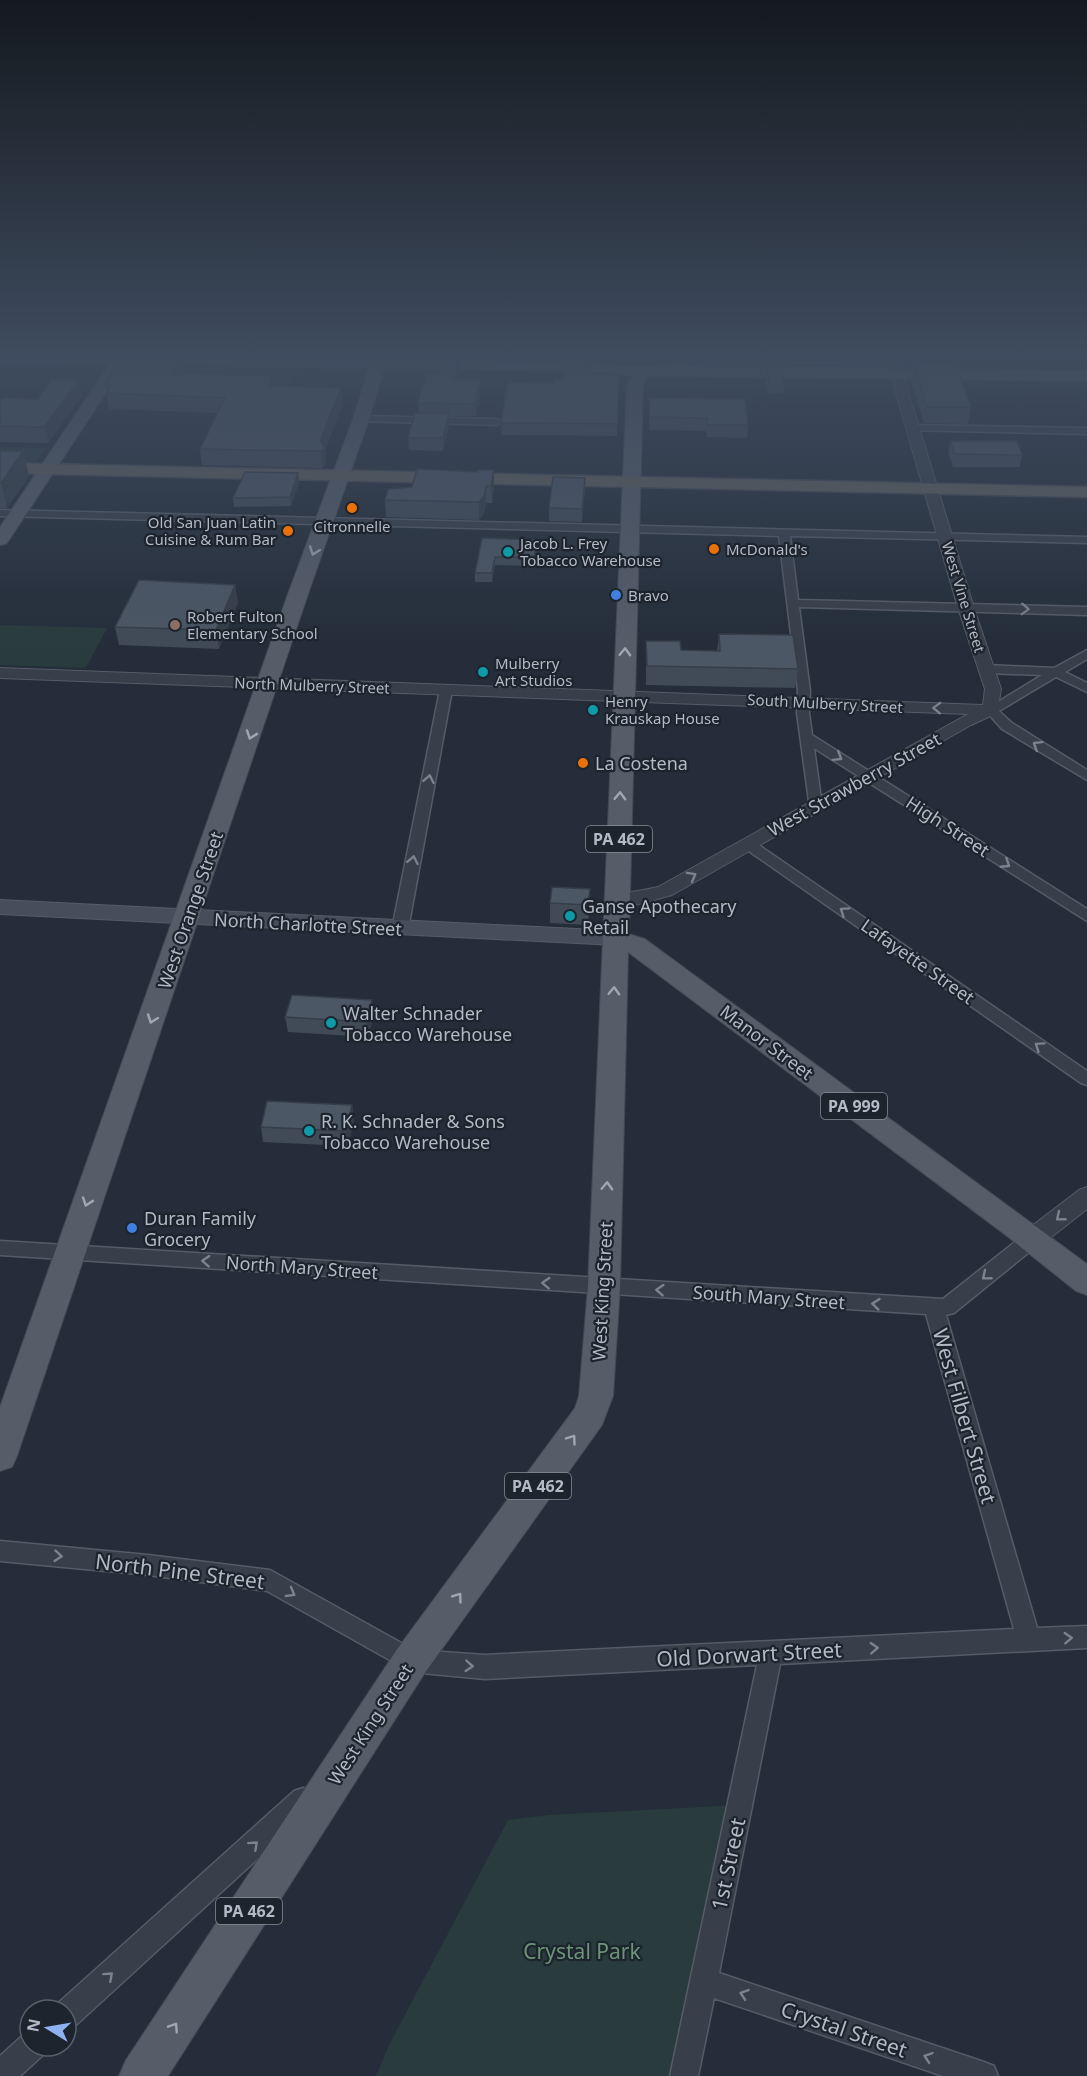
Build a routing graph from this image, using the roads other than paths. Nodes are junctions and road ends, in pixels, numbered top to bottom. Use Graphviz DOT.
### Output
graph roads {
  1 [pos="59,452"];
  2 [pos="349,452"];
  3 [pos="632,452"];
  4 [pos="919,452"];
  5 [pos="0,468"];
  6 [pos="48,468"];
  7 [pos="341,476"];
  8 [pos="630,483"];
  9 [pos="931,490"];
  10 [pos="1087,492"];
  11 [pos="9,514"];
  12 [pos="324,523"];
  13 [pos="629,530"];
  14 [pos="784,533"];
  15 [pos="945,537"];
  16 [pos="0,540"];
  17 [pos="1087,540"];
  18 [pos="793,603"];
  19 [pos="966,608"];
  20 [pos="1087,611"];
  21 [pos="1087,654"];
  22 [pos="986,669"];
  23 [pos="1056,672"];
  24 [pos="0,673"];
  25 [pos="268,683"];
  26 [pos="1087,688"];
  27 [pos="446,690"];
  28 [pos="624,695"];
  29 [pos="803,703"];
  30 [pos="991,710"];
  31 [pos="808,738"];
  32 [pos="868,776"];
  33 [pos="1087,776"];
  34 [pos="815,806"];
  35 [pos="748,844"];
  36 [pos="617,900"];
  37 [pos="0,907"];
  38 [pos="1087,916"];
  39 [pos="188,917"];
  40 [pos="400,928"];
  41 [pos="616,938"];
  42 [pos="1087,1079"];
  43 [pos="1087,1196"];
  44 [pos="1032,1239"];
  45 [pos="0,1248"];
  46 [pos="69,1253"];
  47 [pos="1087,1282"];
  48 [pos="604,1286"];
  49 [pos="934,1307"];
  50 [pos="0,1456"];
  51 [pos="0,1551"];
  52 [pos="1087,1637"];
  53 [pos="1029,1640"];
  54 [pos="771,1653"];
  55 [pos="411,1661"];
  56 [pos="355,1746"];
  57 [pos="704,1981"];
  58 [pos="78,2004"];
  59 [pos="19,2058"];
  60 [pos="0,2075"];
  61 [pos="142,2076"];
  62 [pos="684,2076"];
  63 [pos="984,2076"];
  1 -- 6 [label="main road"];
  2 -- 7 [label="main road, West Orange Street"];
  3 -- 8 [label="main road, West King Street / PA 462"];
  4 -- 9 [label="street, West Vine Street"];
  5 -- 6 [label="highway"];
  6 -- 7 [label="highway"];
  6 -- 11 [label="main road"];
  7 -- 8 [label="highway"];
  7 -- 12 [label="main road, West Orange Street"];
  8 -- 9 [label="highway"];
  8 -- 13 [label="main road, West King Street / PA 462"];
  9 -- 10 [label="highway"];
  9 -- 15 [label="street, West Vine Street"];
  11 -- 12 [label="street"];
  11 -- 16 [label="main road"];
  12 -- 13 [label="street"];
  12 -- 25 [label="main road, West Orange Street, one-way"];
  13 -- 14 [label="street"];
  28 -- 13 [label="main road, West King Street / PA 462, one-way"];
  14 -- 15 [label="street"];
  14 -- 18 [label="street"];
  15 -- 17 [label="street"];
  15 -- 19 [label="street, West Vine Street"];
  18 -- 19 [label="street"];
  18 -- 29 [label="street"];
  19 -- 20 [label="street, one-way"];
  19 -- 22 [label="street, West Vine Street"];
  21 -- 23 [label="street, West Strawberry Street"];
  22 -- 23 [label="street"];
  22 -- 30 [label="street, West Vine Street"];
  23 -- 26 [label="street"];
  23 -- 30 [label="street, West Strawberry Street"];
  24 -- 25 [label="street, North Mulberry Street"];
  25 -- 27 [label="street, North Mulberry Street"];
  25 -- 39 [label="main road, West Orange Street, one-way"];
  27 -- 28 [label="street, North Mulberry Street"];
  40 -- 27 [label="street, one-way"];
  28 -- 29 [label="street, South Mulberry Street"];
  36 -- 28 [label="main road, West King Street / PA 462, one-way"];
  30 -- 29 [label="street, South Mulberry Street, one-way"];
  29 -- 31 [label="street"];
  30 -- 32 [label="street, West Strawberry Street"];
  33 -- 30 [label="street, one-way"];
  31 -- 32 [label="street, High Street, one-way"];
  31 -- 34 [label="street"];
  32 -- 34 [label="street, West Strawberry Street"];
  32 -- 38 [label="street, High Street, one-way"];
  34 -- 35 [label="street, West Strawberry Street"];
  36 -- 35 [label="street, West Strawberry Street, one-way"];
  42 -- 35 [label="street, Lafayette Street, one-way"];
  36 -- 41 [label="main road, West King Street / PA 462"];
  37 -- 39 [label="main road, North Charlotte Street"];
  39 -- 40 [label="main road, North Charlotte Street"];
  39 -- 46 [label="main road, West Orange Street, one-way"];
  40 -- 41 [label="main road, North Charlotte Street"];
  41 -- 44 [label="main road, Manor Street / PA 999"];
  48 -- 41 [label="main road, West King Street / PA 462, one-way"];
  43 -- 44 [label="street, one-way"];
  44 -- 47 [label="main road, Manor Street / PA 999"];
  44 -- 49 [label="street, West Filbert Street, one-way"];
  45 -- 46 [label="street, North Mary Street"];
  48 -- 46 [label="street, North Mary Street, one-way"];
  46 -- 50 [label="main road, West Orange Street"];
  49 -- 48 [label="street, South Mary Street, one-way"];
  55 -- 48 [label="main road, West King Street / PA 462, one-way"];
  49 -- 53 [label="street, West Filbert Street"];
  51 -- 55 [label="street, North Pine Street, one-way"];
  53 -- 52 [label="street, Old Dorwart Street, one-way"];
  54 -- 53 [label="street, Old Dorwart Street, one-way"];
  55 -- 54 [label="street, Old Dorwart Street, one-way"];
  54 -- 57 [label="street, 1st Street"];
  55 -- 56 [label="main road, West King Street / PA 462"];
  58 -- 56 [label="street, one-way"];
  61 -- 56 [label="main road, West King Street / PA 462, one-way"];
  57 -- 62 [label="street, 1st Street"];
  63 -- 57 [label="street, Crystal Street, one-way"];
  59 -- 60 [label="street"];
}
